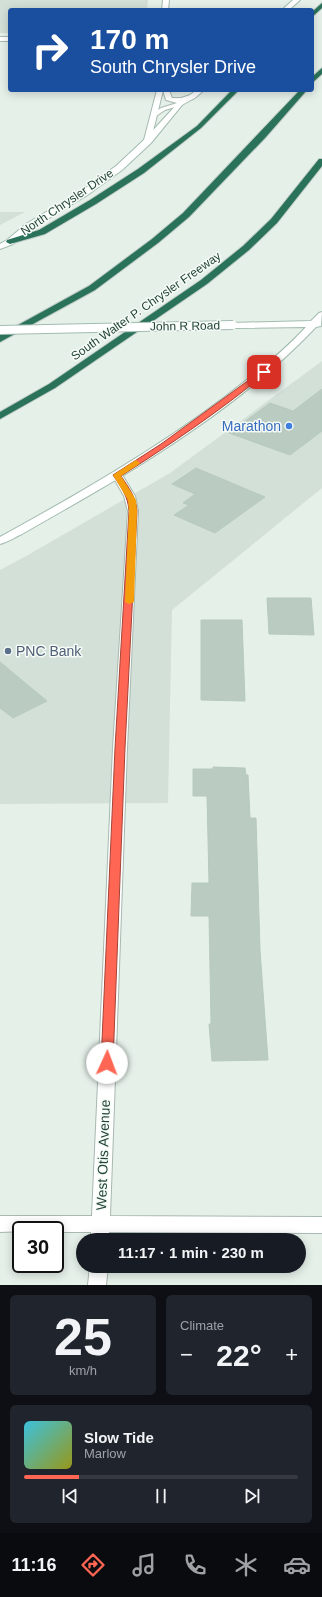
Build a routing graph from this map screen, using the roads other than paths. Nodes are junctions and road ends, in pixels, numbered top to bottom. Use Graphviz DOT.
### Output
graph roads {
  1 [pos="297,0"];
  2 [pos="322,5"];
  3 [pos="287,8"];
  4 [pos="314,13"];
  5 [pos="322,70"];
  6 [pos="314,79"];
  7 [pos="160,92"];
  8 [pos="166,92"];
  9 [pos="199,92"];
  10 [pos="234,92"];
  11 [pos="302,92"];
  12 [pos="194,96"];
  13 [pos="180,104"];
  14 [pos="154,115"];
  15 [pos="142,146"];
  16 [pos="322,161"];
  17 [pos="10,242"];
  18 [pos="0,247"];
  19 [pos="322,316"];
  20 [pos="318,324"];
  21 [pos="0,330"];
  22 [pos="0,339"];
  23 [pos="0,416"];
  24 [pos="117,475"];
  25 [pos="0,541"];
  26 [pos="0,1224"];
  27 [pos="322,1225"];
  28 [pos="100,1232"];
  29 [pos="98,1273"];
  30 [pos="97,1285"];
  1 -- 3 [label="main road"];
  2 -- 4 [label="highway"];
  5 -- 6 [label="highway"];
  7 -- 14 [label="main road"];
  8 -- 12 [label="main road"];
  9 -- 12 [label="main road, North Chrysler Drive"];
  10 -- 17 [label="highway"];
  11 -- 22 [label="highway"];
  12 -- 13 [label="main road, North Chrysler Drive"];
  13 -- 14 [label="main road"];
  13 -- 17 [label="main road, North Chrysler Drive"];
  14 -- 15 [label="main road"];
  16 -- 23 [label="highway, South Walter P. Chrysler Freeway"];
  17 -- 18 [label="main road, North Chrysler Drive"];
  19 -- 20 [label="main road"];
  20 -- 21 [label="main road, John R Road, bridge"];
  20 -- 24 [label="main road"];
  24 -- 25 [label="main road"];
  24 -- 28 [label="main road, West Otis Avenue"];
  26 -- 28 [label="main road"];
  27 -- 28 [label="main road"];
  29 -- 30 [label="main road"];
}
